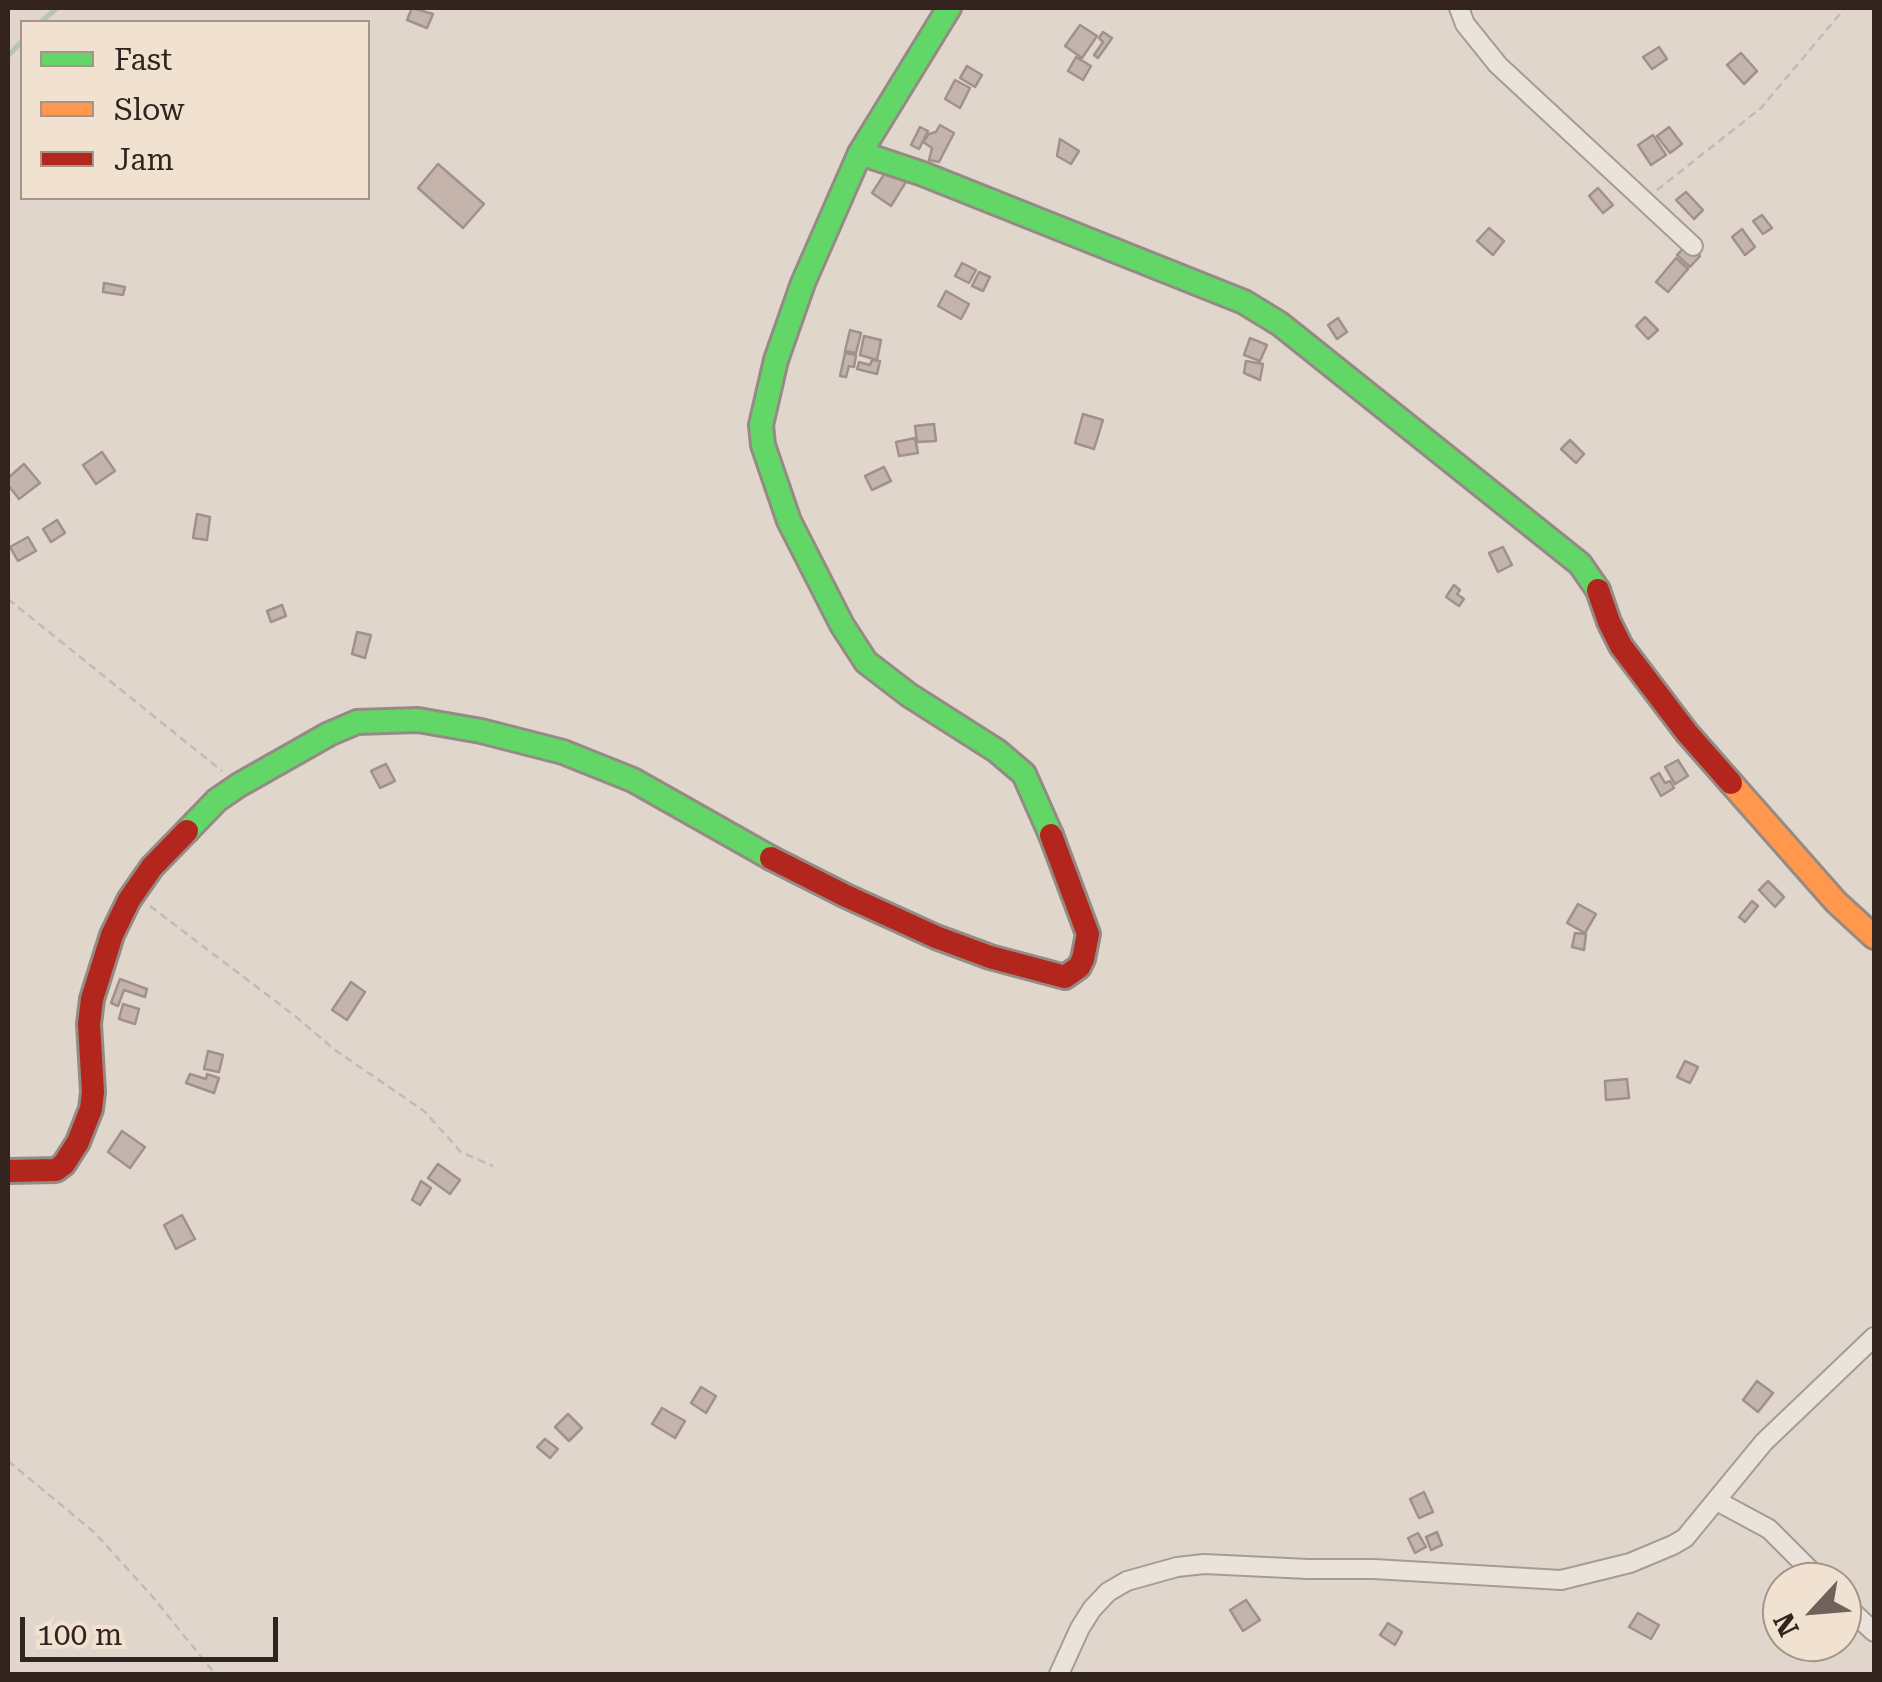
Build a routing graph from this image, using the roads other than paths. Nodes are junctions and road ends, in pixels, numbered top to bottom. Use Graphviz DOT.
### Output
graph roads {
  1 [pos="949,8"];
  2 [pos="1459,8"];
  3 [pos="860,153"];
  4 [pos="1693,246"];
  5 [pos="1874,937"];
  6 [pos="8,1172"];
  7 [pos="1874,1336"];
  8 [pos="1717,1500"];
  9 [pos="1802,1562"];
  10 [pos="1059,1674"];
  1 -- 3 [label="street"];
  2 -- 4 [label="street"];
  3 -- 5 [label="street"];
  3 -- 6 [label="street"];
  7 -- 8 [label="street"];
  8 -- 9 [label="street"];
  8 -- 10 [label="street"];
}
